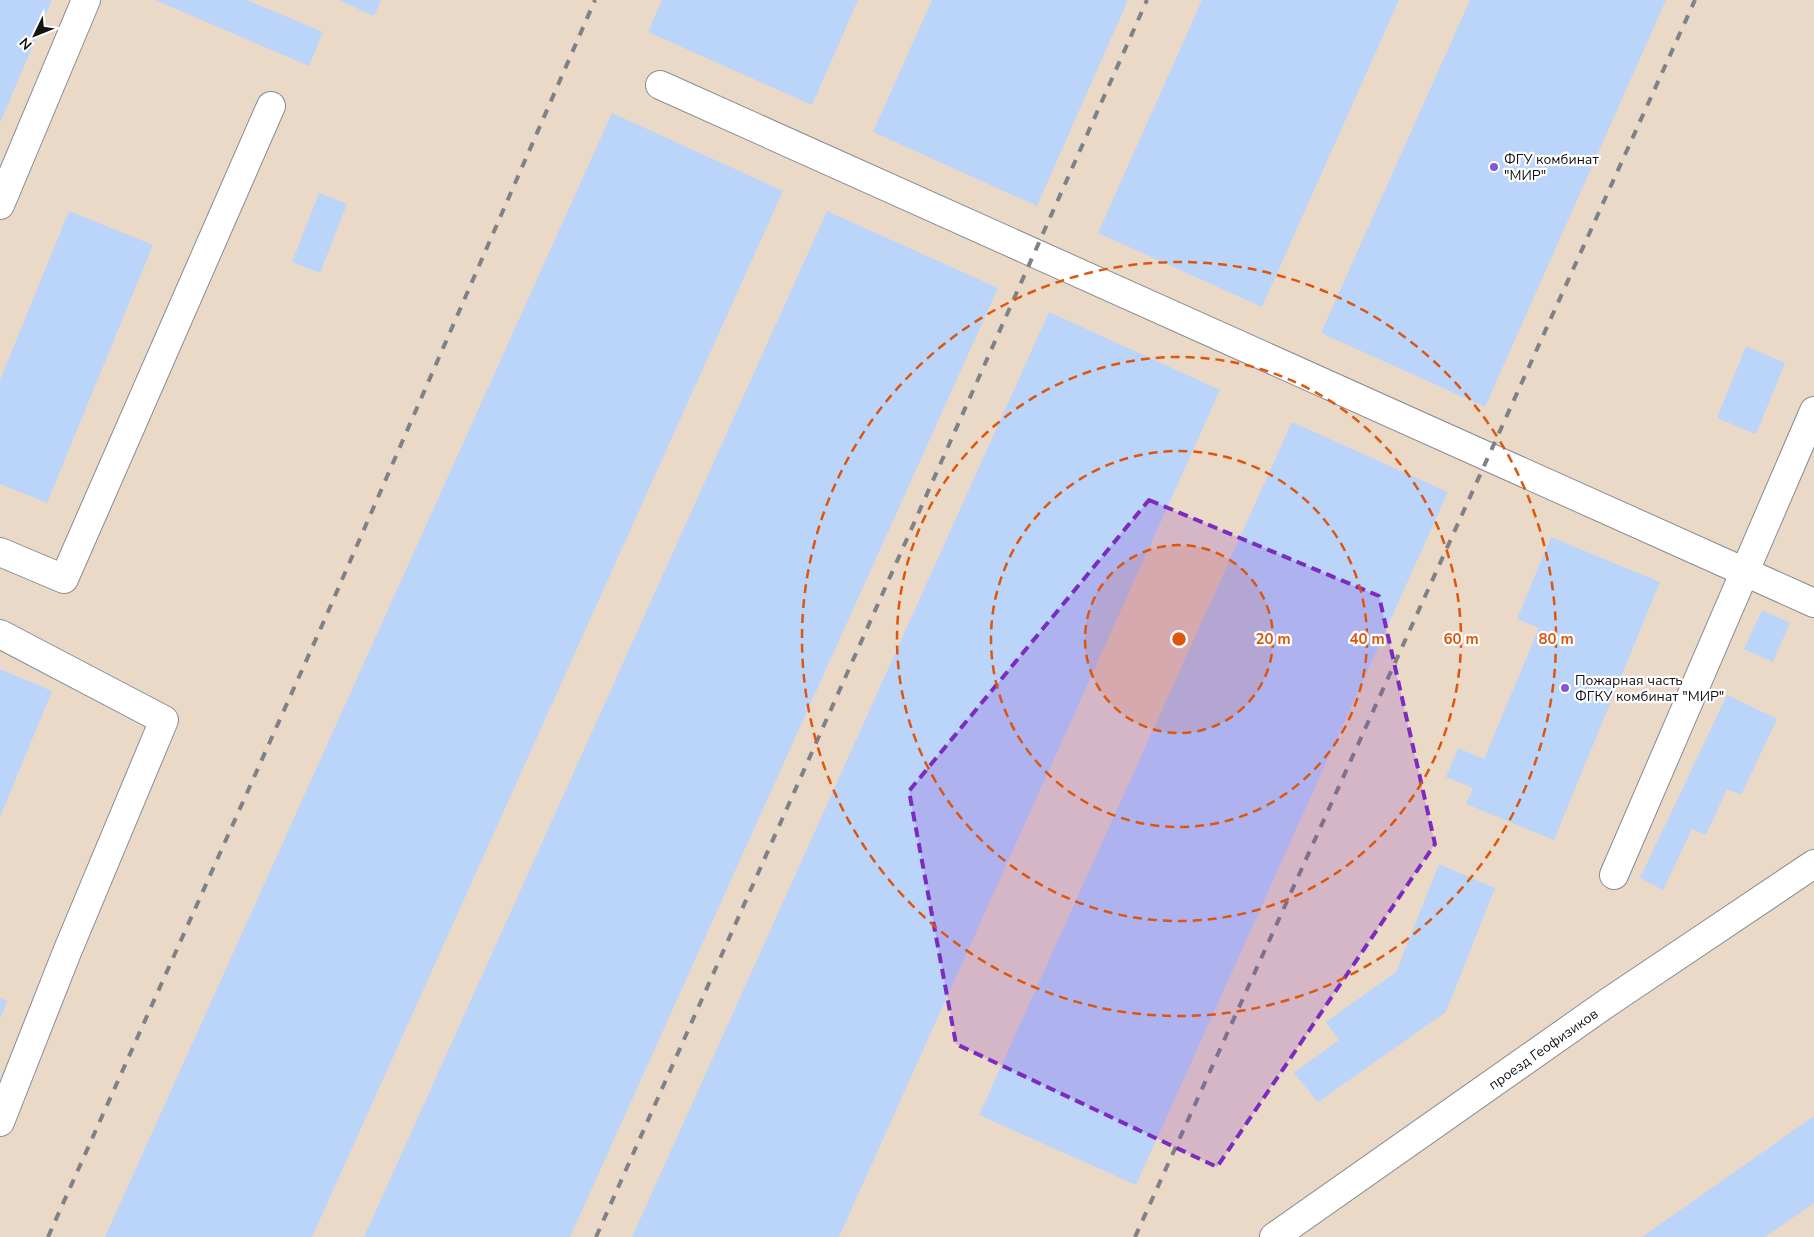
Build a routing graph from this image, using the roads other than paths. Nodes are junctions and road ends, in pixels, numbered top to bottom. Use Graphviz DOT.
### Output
graph roads {
  1 [pos="86,0"];
  2 [pos="660,85"];
  3 [pos="271,106"];
  4 [pos="0,205"];
  5 [pos="1814,411"];
  6 [pos="0,552"];
  7 [pos="1745,572"];
  8 [pos="1814,603"];
  9 [pos="0,634"];
  10 [pos="1814,864"];
  11 [pos="1614,875"];
  12 [pos="0,1122"];
  13 [pos="1274,1237"];
  1 -- 4 [label="street"];
  2 -- 7 [label="street"];
  3 -- 6 [label="street"];
  5 -- 7 [label="street"];
  7 -- 8 [label="street"];
  7 -- 11 [label="street"];
  9 -- 12 [label="street"];
  10 -- 13 [label="street, проезд Геофизиков"];
}
